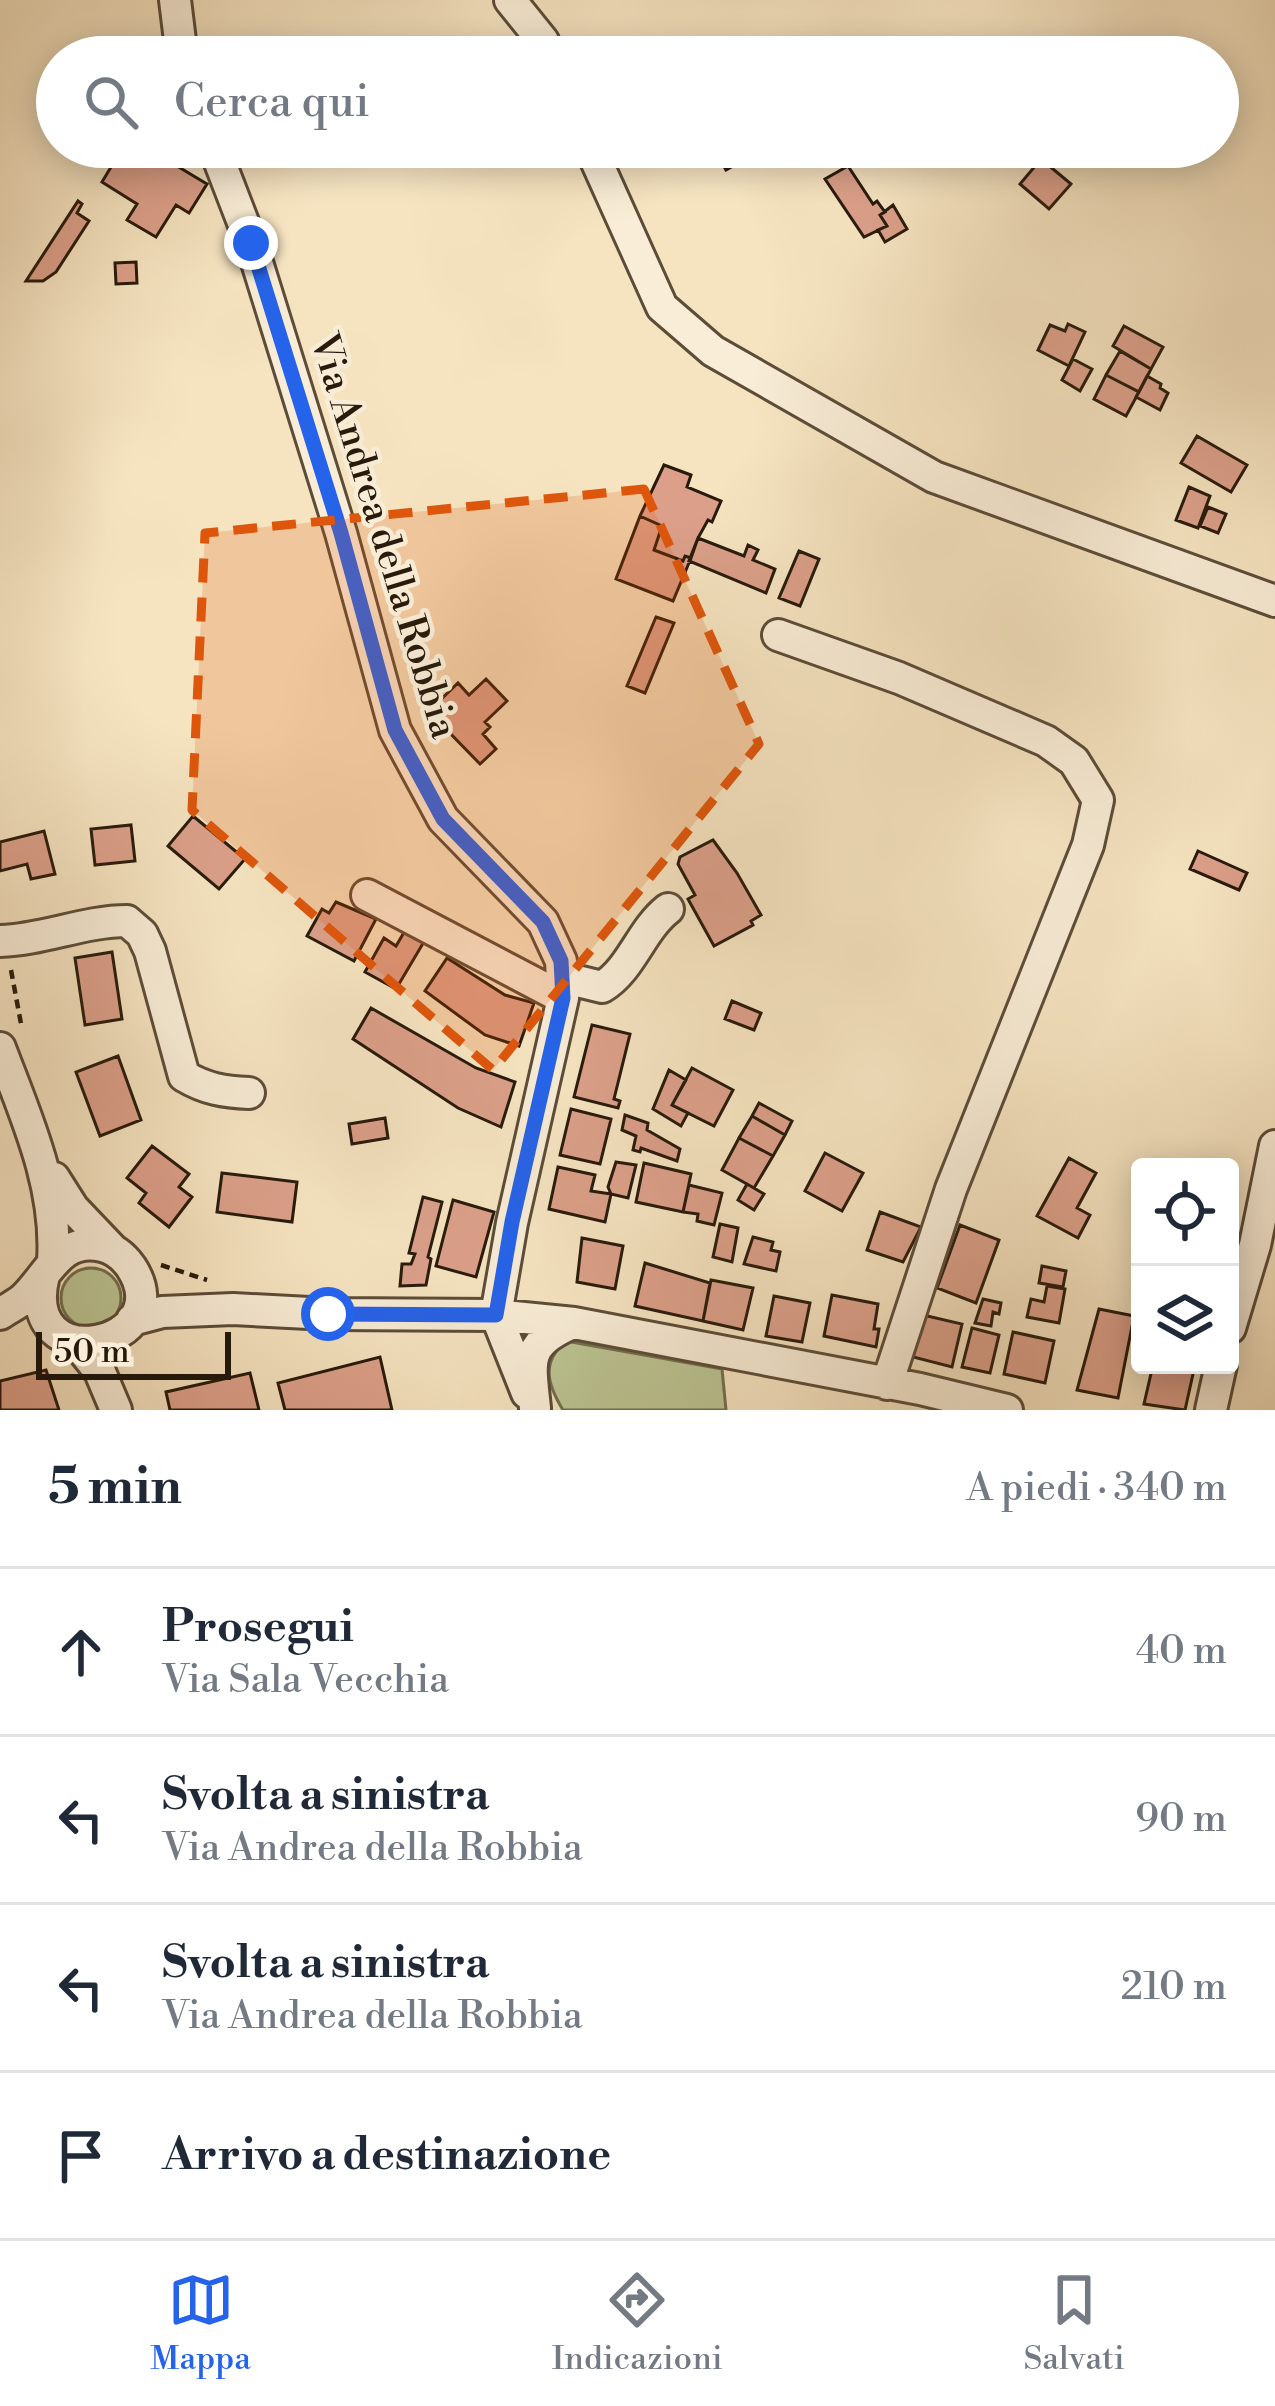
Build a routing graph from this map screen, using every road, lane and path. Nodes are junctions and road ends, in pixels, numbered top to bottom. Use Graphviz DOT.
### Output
graph roads {
  1 [pos="175,0"];
  2 [pos="510,0"];
  3 [pos="179,36"];
  4 [pos="539,36"];
  5 [pos="222,168"];
  6 [pos="599,168"];
  7 [pos="1275,601"];
  8 [pos="778,635"];
  9 [pos="367,895"];
  10 [pos="668,909"];
  11 [pos="8,951"];
  12 [pos="564,988"];
  13 [pos="12,1042"];
  14 [pos="249,1093"];
  15 [pos="1275,1146"];
  16 [pos="39,1152"];
  17 [pos="134,1259"];
  18 [pos="49,1268"];
  19 [pos="212,1280"];
  20 [pos="1239,1298"];
  21 [pos="233,1309"];
  22 [pos="0,1315"];
  23 [pos="496,1315"];
  24 [pos="574,1322"];
  25 [pos="124,1329"];
  26 [pos="0,1331"];
  27 [pos="66,1336"];
  28 [pos="1219,1374"];
  29 [pos="887,1384"];
  30 [pos="535,1409"];
  31 [pos="121,1410"];
  32 [pos="1007,1410"];
  33 [pos="1211,1410"];
  1 -- 3 [label="street"];
  2 -- 4 [label="street"];
  5 -- 12 [label="street, Via Andrea della Robbia"];
  6 -- 7 [label="street"];
  8 -- 29 [label="street"];
  9 -- 12 [label="street"];
  10 -- 12 [label="street"];
  11 -- 13 [label="path"];
  11 -- 14 [label="street"];
  12 -- 23 [label="street"];
  13 -- 16 [label="street"];
  15 -- 20 [label="street"];
  16 -- 17 [label="street"];
  16 -- 18 [label="street"];
  17 -- 18 [label="street"];
  17 -- 19 [label="path"];
  17 -- 21 [label="street"];
  17 -- 25 [label="street"];
  18 -- 22 [label="street"];
  18 -- 27 [label="street"];
  21 -- 23 [label="street"];
  21 -- 25 [label="street"];
  23 -- 24 [label="street"];
  23 -- 30 [label="street"];
  24 -- 29 [label="street"];
  24 -- 30 [label="street"];
  25 -- 27 [label="street"];
  25 -- 31 [label="street"];
  26 -- 27 [label="street"];
  27 -- 31 [label="street"];
  28 -- 33 [label="street"];
  29 -- 32 [label="street"];
}
